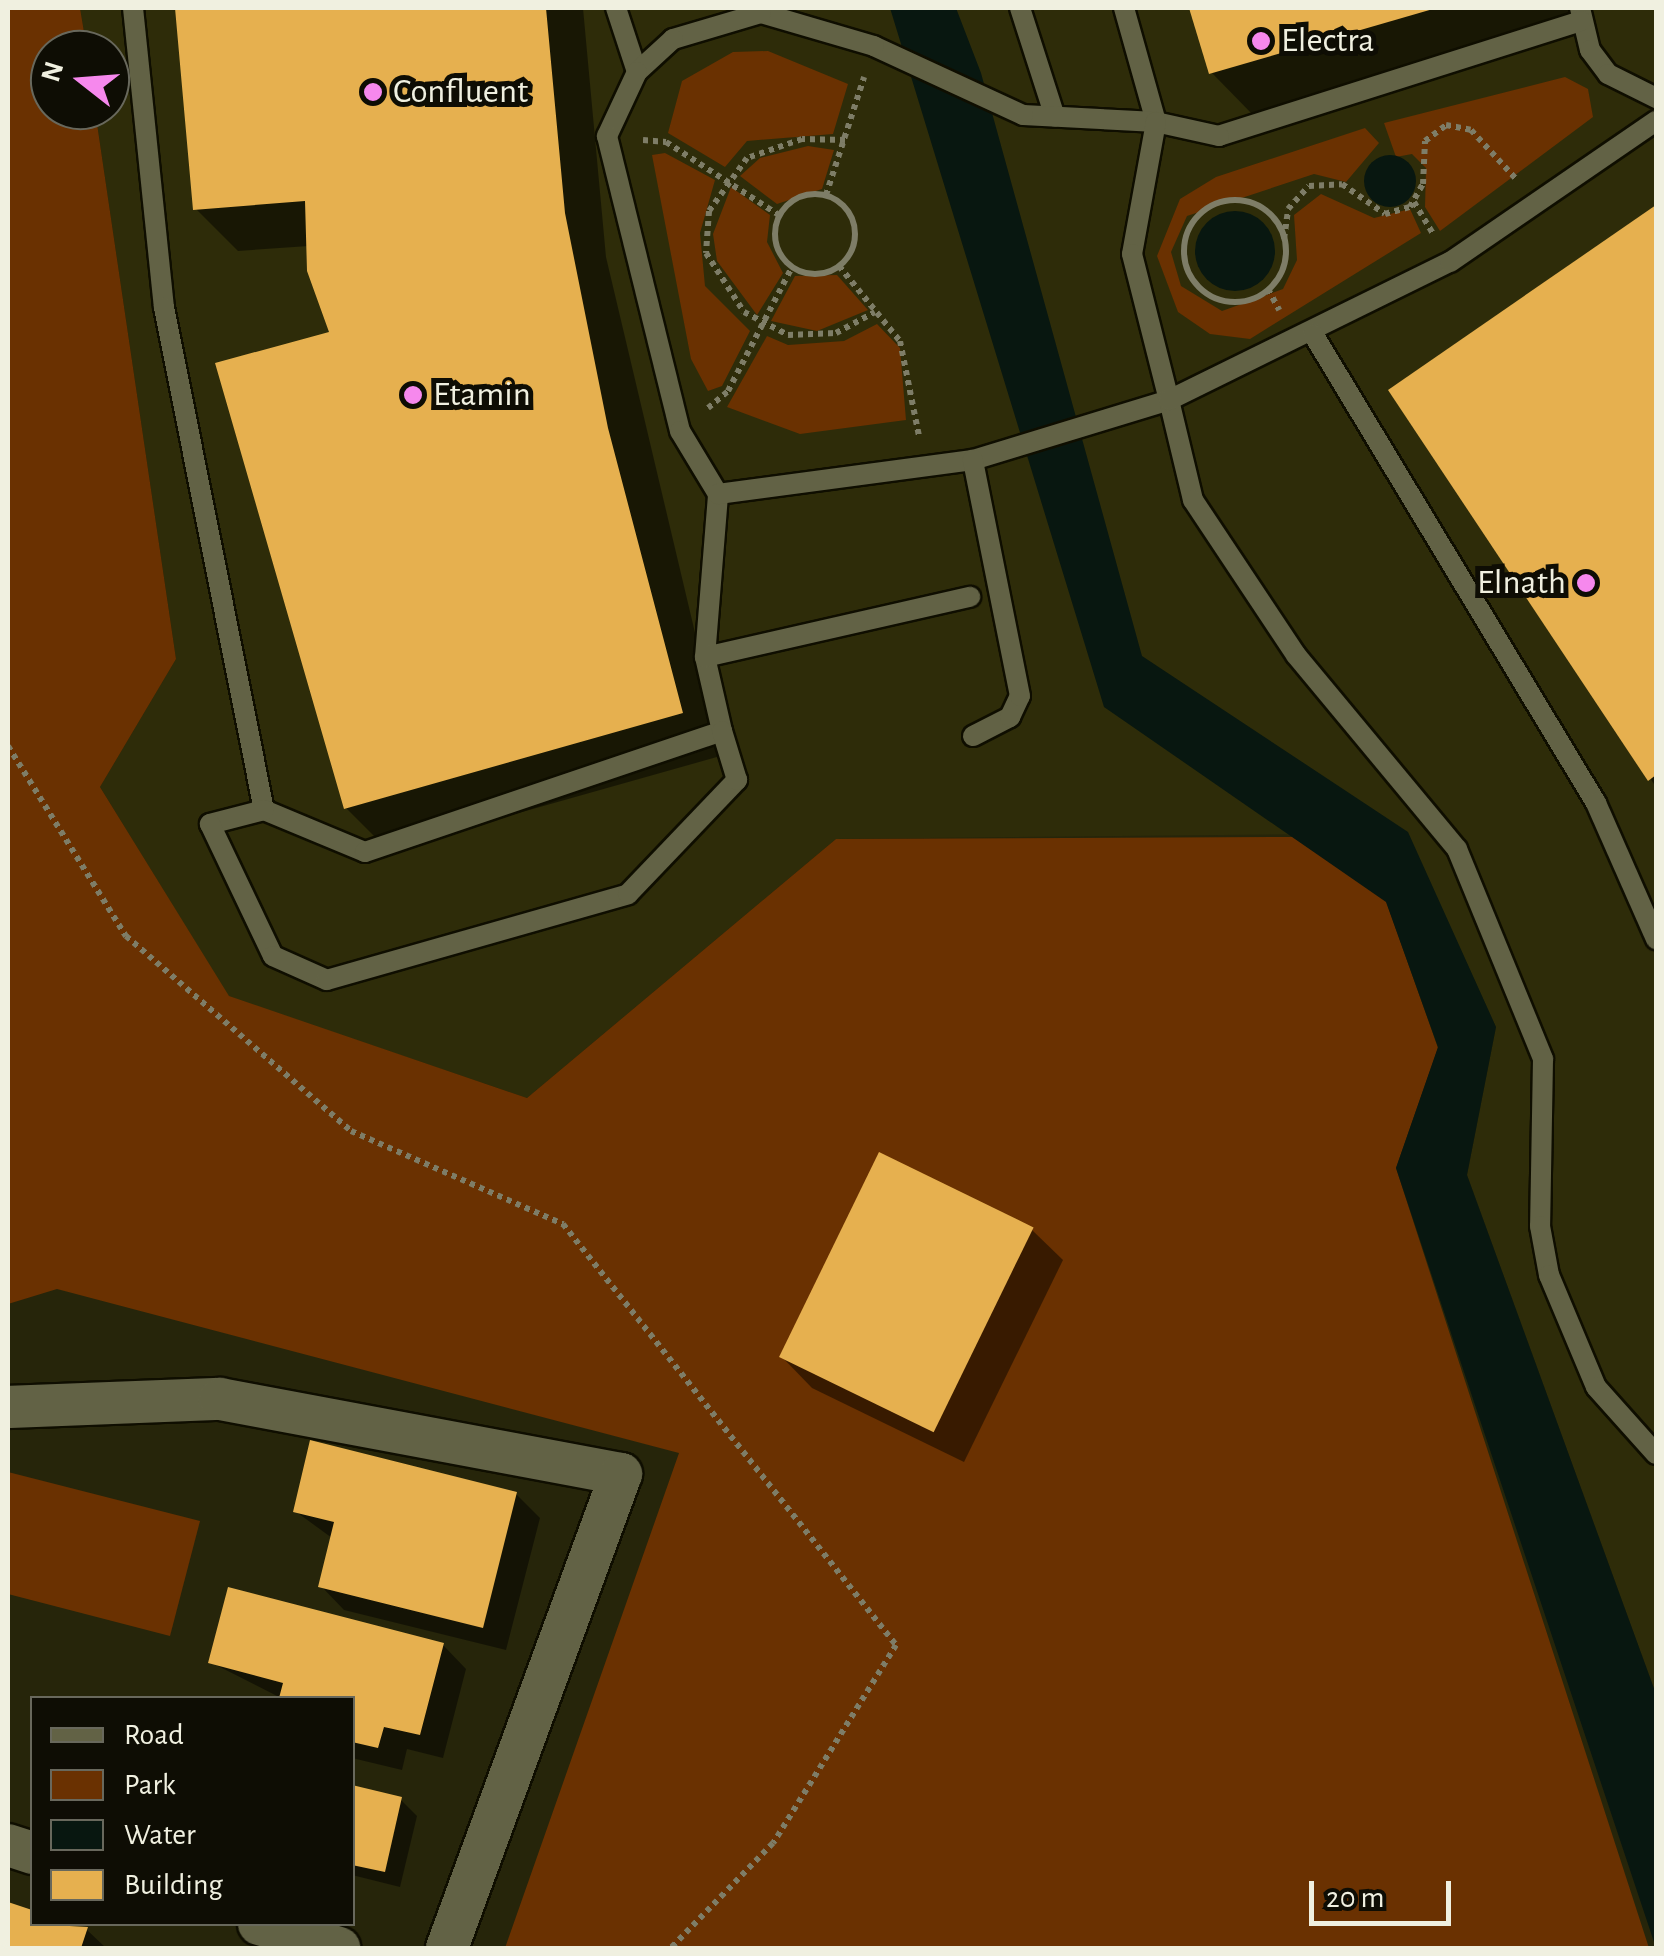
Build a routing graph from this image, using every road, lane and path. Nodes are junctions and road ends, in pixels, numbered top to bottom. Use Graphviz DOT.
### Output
graph roads {
  1 [pos="134,8"];
  2 [pos="616,8"];
  3 [pos="1020,8"];
  4 [pos="1124,8"];
  5 [pos="756,10"];
  6 [pos="1580,14"];
  7 [pos="874,46"];
  8 [pos="637,72"];
  9 [pos="1656,98"];
  10 [pos="1055,116"];
  11 [pos="1656,121"];
  12 [pos="1156,122"];
  13 [pos="607,136"];
  14 [pos="844,140"];
  15 [pos="731,179"];
  16 [pos="826,194"];
  17 [pos="1538,203"];
  18 [pos="779,215"];
  19 [pos="1284,239"];
  20 [pos="839,266"];
  21 [pos="792,268"];
  22 [pos="876,312"];
  23 [pos="762,325"];
  24 [pos="1313,334"];
  25 [pos="1169,400"];
  26 [pos="680,431"];
  27 [pos="974,460"];
  28 [pos="925,468"];
  29 [pos="718,494"];
  30 [pos="970,597"];
  31 [pos="704,657"];
  32 [pos="722,730"];
  33 [pos="972,736"];
  34 [pos="8,746"];
  35 [pos="264,810"];
  36 [pos="1656,939"];
  37 [pos="8,1407"];
  38 [pos="1656,1452"];
  39 [pos="265,1926"];
  40 [pos="339,1948"];
  41 [pos="446,1948"];
  42 [pos="671,1948"];
  1 -- 35 [label="lane"];
  2 -- 8 [label="lane"];
  3 -- 10 [label="lane"];
  4 -- 12 [label="lane"];
  5 -- 7 [label="lane"];
  5 -- 8 [label="lane"];
  6 -- 9 [label="lane"];
  6 -- 12 [label="lane"];
  7 -- 10 [label="lane"];
  7 -- 14 [label="path"];
  8 -- 13 [label="lane"];
  10 -- 12 [label="lane"];
  11 -- 17 [label="lane"];
  12 -- 25 [label="lane"];
  13 -- 15 [label="path"];
  13 -- 26 [label="lane"];
  14 -- 15 [label="path"];
  14 -- 16 [label="path"];
  15 -- 18 [label="path"];
  15 -- 23 [label="path"];
  16 -- 18 [label="path"];
  16 -- 20 [label="path"];
  17 -- 19 [label="path"];
  17 -- 24 [label="lane"];
  18 -- 21 [label="path"];
  19 -- 19 [label="path"];
  20 -- 21 [label="path"];
  20 -- 22 [label="path"];
  21 -- 23 [label="path"];
  22 -- 23 [label="path"];
  22 -- 28 [label="path"];
  23 -- 26 [label="path"];
  24 -- 25 [label="lane"];
  24 -- 36 [label="lane"];
  25 -- 27 [label="lane"];
  25 -- 38 [label="lane"];
  26 -- 29 [label="lane"];
  27 -- 28 [label="lane"];
  27 -- 33 [label="lane"];
  28 -- 29 [label="lane"];
  29 -- 31 [label="lane"];
  30 -- 31 [label="lane"];
  31 -- 32 [label="lane"];
  32 -- 35 [label="lane"];
  32 -- 35 [label="lane"];
  34 -- 42 [label="path"];
  37 -- 41 [label="street"];
  39 -- 40 [label="street"];
}
